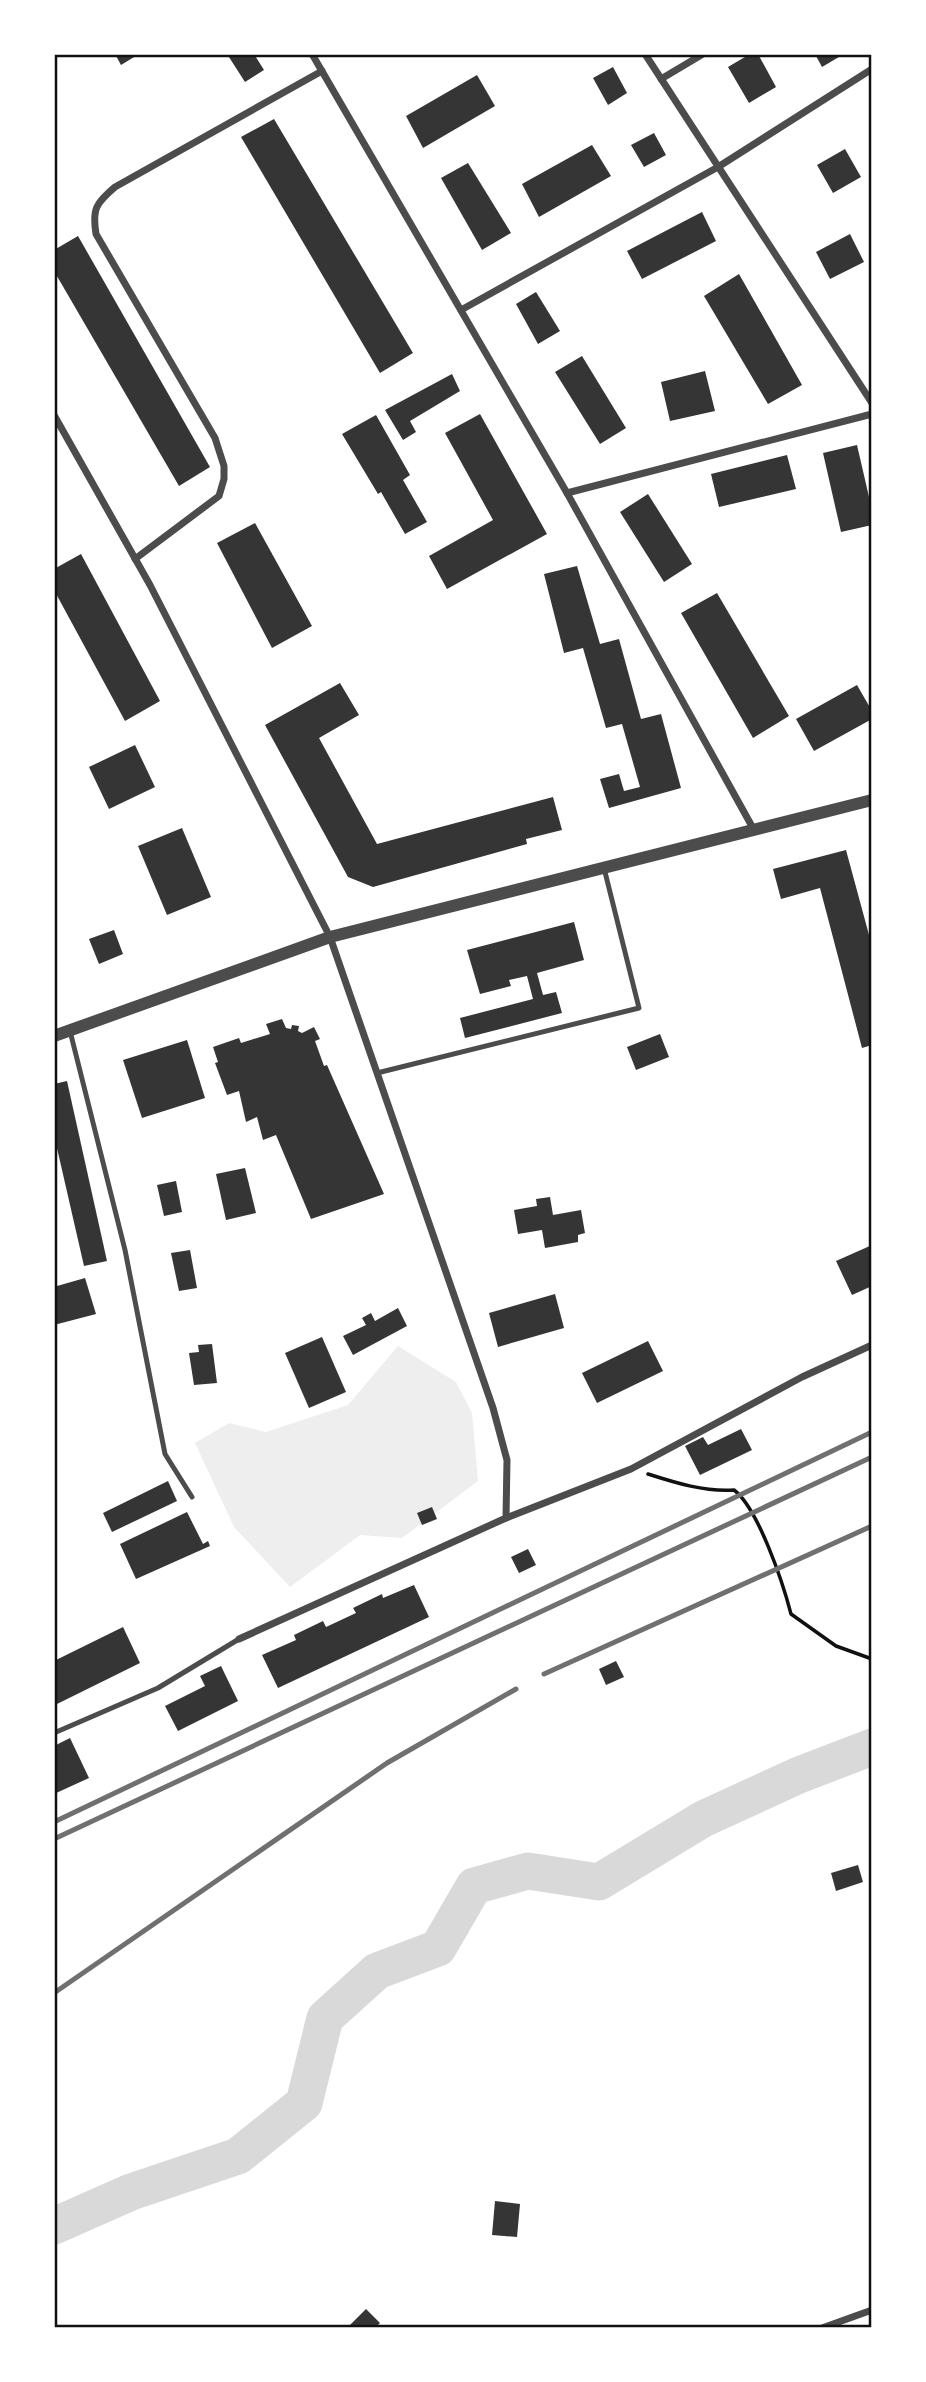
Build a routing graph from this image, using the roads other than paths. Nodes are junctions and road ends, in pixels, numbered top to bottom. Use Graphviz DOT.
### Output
graph roads {
  1 [pos="312,54"];
  2 [pos="645,54"];
  3 [pos="703,54"];
  4 [pos="872,69"];
  5 [pos="322,71"];
  6 [pos="661,79"];
  7 [pos="718,167"];
  8 [pos="461,310"];
  9 [pos="872,403"];
  10 [pos="872,414"];
  11 [pos="54,415"];
  12 [pos="567,493"];
  13 [pos="135,559"];
  14 [pos="872,800"];
  15 [pos="754,830"];
  16 [pos="604,868"];
  17 [pos="330,937"];
  18 [pos="70,1031"];
  19 [pos="54,1036"];
  20 [pos="377,1073"];
  21 [pos="872,1345"];
  22 [pos="192,1497"];
  23 [pos="506,1518"];
  24 [pos="239,1639"];
  25 [pos="54,1733"];
  26 [pos="872,2310"];
  27 [pos="822,2328"];
  1 -- 5 [label="street"];
  2 -- 6 [label="street"];
  3 -- 6 [label="street"];
  4 -- 7 [label="street"];
  5 -- 8 [label="street"];
  5 -- 13 [label="street"];
  6 -- 7 [label="street"];
  7 -- 8 [label="street"];
  7 -- 9 [label="street"];
  8 -- 12 [label="street"];
  10 -- 12 [label="street"];
  11 -- 13 [label="street"];
  12 -- 15 [label="street"];
  13 -- 17 [label="street"];
  14 -- 15 [label="street"];
  15 -- 16 [label="street"];
  16 -- 17 [label="street"];
  16 -- 20 [label="lane"];
  17 -- 18 [label="street"];
  17 -- 20 [label="street"];
  18 -- 19 [label="street"];
  18 -- 22 [label="lane"];
  20 -- 23 [label="street"];
  21 -- 23 [label="street"];
  23 -- 24 [label="street"];
  24 -- 25 [label="lane"];
  26 -- 27 [label="street"];
}
